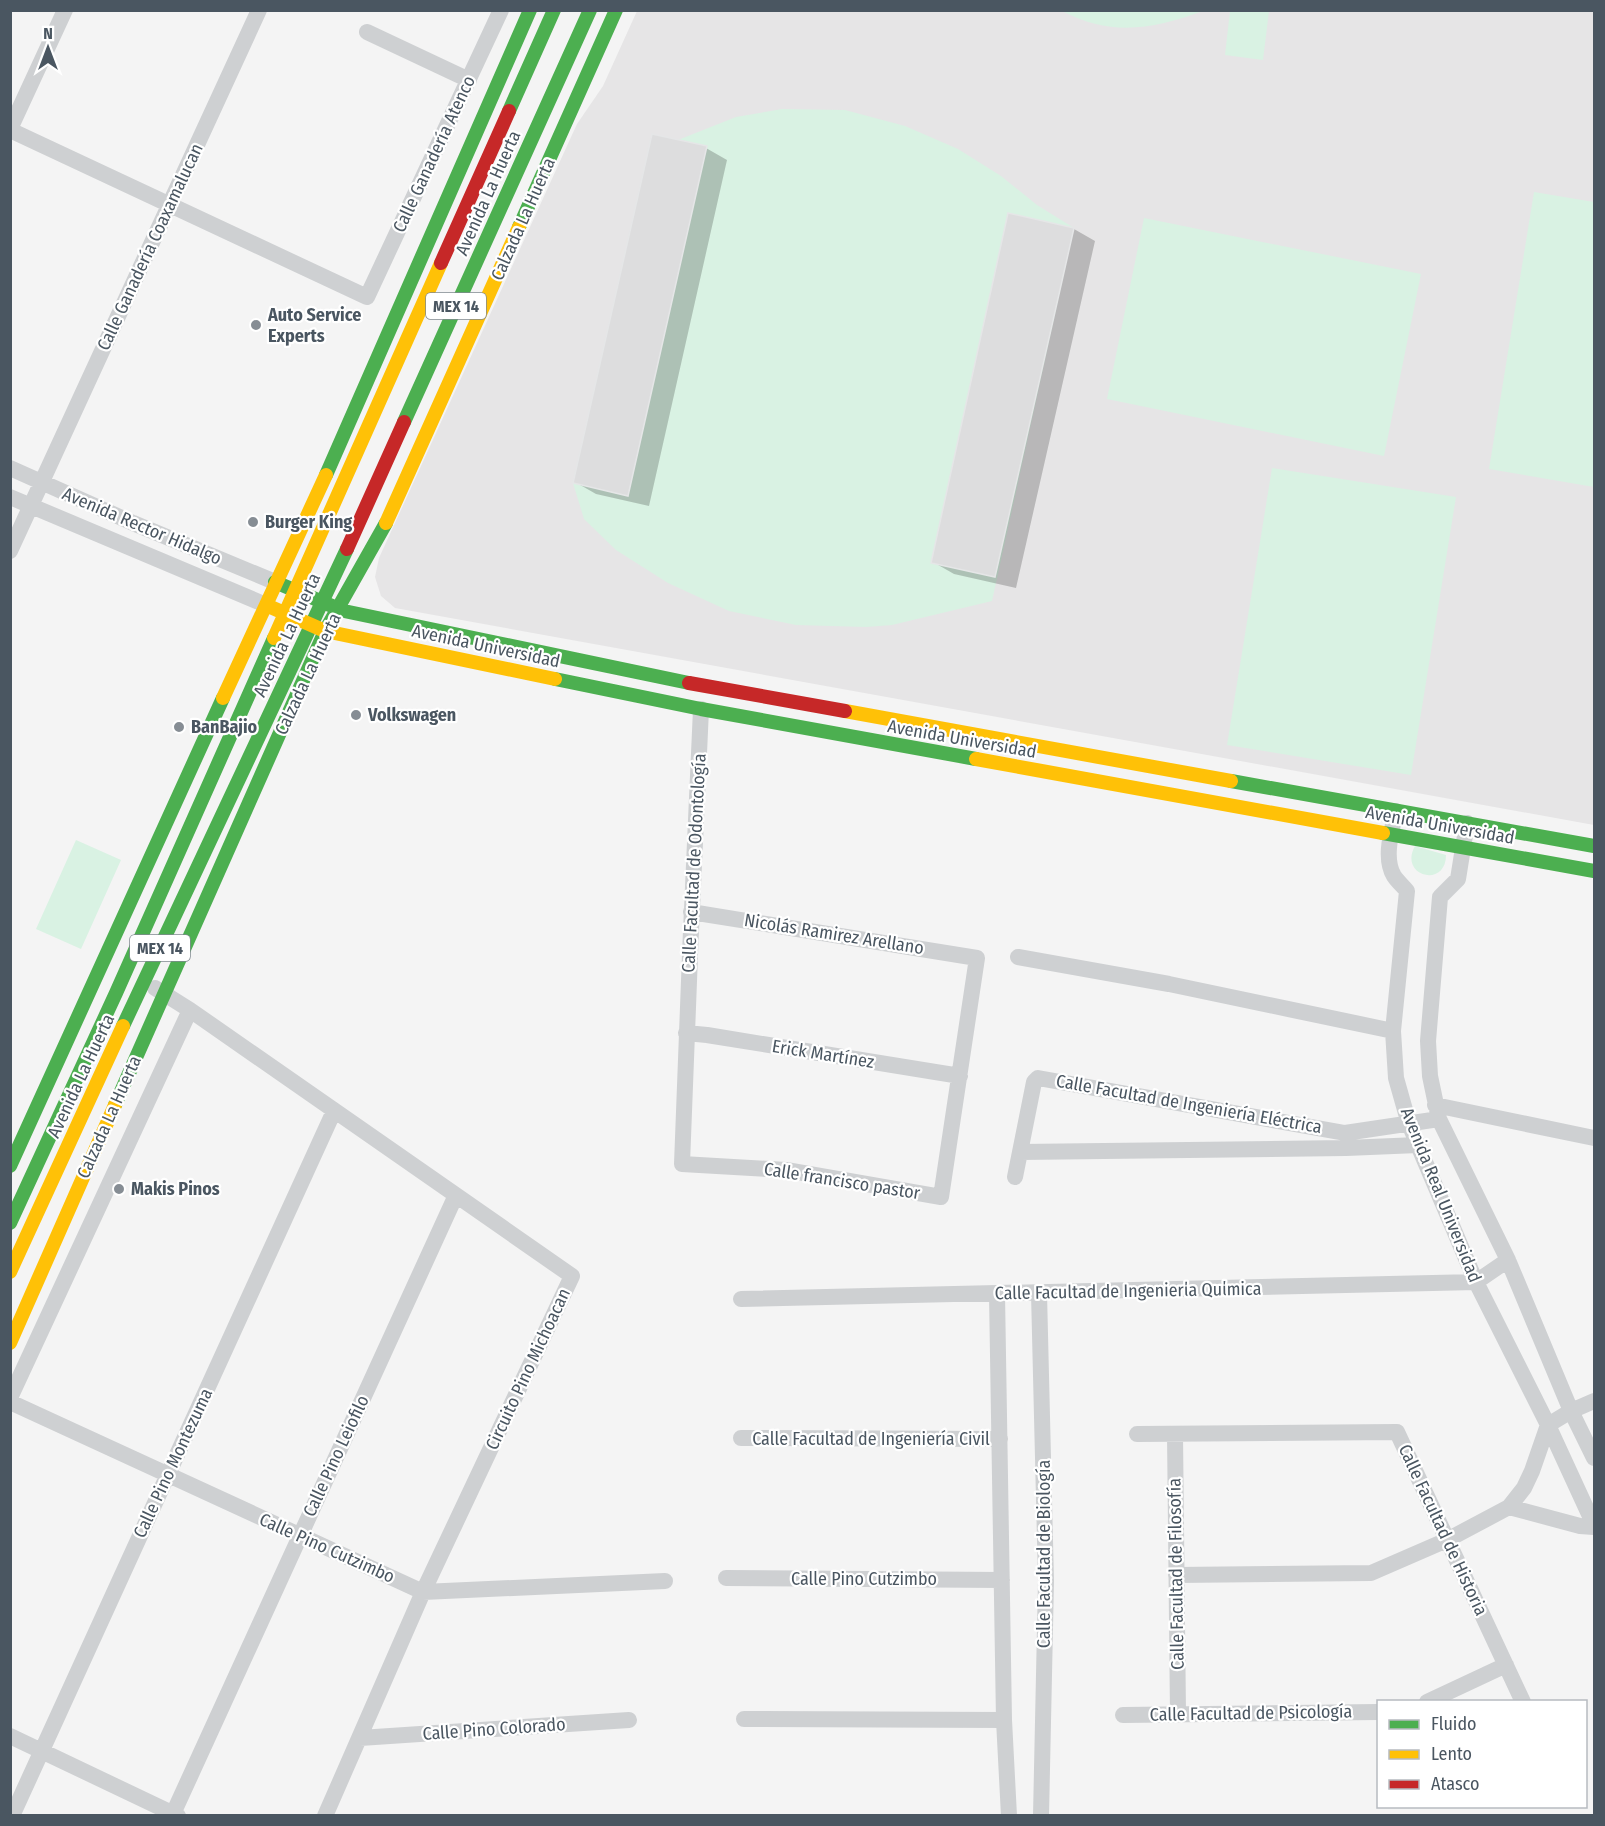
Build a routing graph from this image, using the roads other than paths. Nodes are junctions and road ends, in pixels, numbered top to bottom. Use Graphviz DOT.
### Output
graph roads {
  1 [pos="65,10"];
  2 [pos="259,10"];
  3 [pos="501,10"];
  4 [pos="530,10"];
  5 [pos="554,10"];
  6 [pos="590,10"];
  7 [pos="616,10"];
  8 [pos="367,32"];
  9 [pos="469,80"];
  10 [pos="10,130"];
  11 [pos="169,206"];
  12 [pos="416,270"];
  13 [pos="434,279"];
  14 [pos="10,468"];
  15 [pos="42,483"];
  16 [pos="10,497"];
  17 [pos="31,507"];
  18 [pos="165,536"];
  19 [pos="10,551"];
  20 [pos="154,558"];
  21 [pos="275,582"];
  22 [pos="295,591"];
  23 [pos="323,602"];
  24 [pos="266,605"];
  25 [pos="339,609"];
  26 [pos="285,613"];
  27 [pos="311,624"];
  28 [pos="326,631"];
  29 [pos="701,710"];
  30 [pos="1396,811"];
  31 [pos="1467,823"];
  32 [pos="1391,834"];
  33 [pos="1594,846"];
  34 [pos="1464,848"];
  35 [pos="1594,871"];
  36 [pos="691,912"];
  37 [pos="1018,957"];
  38 [pos="977,958"];
  39 [pos="144,981"];
  40 [pos="164,994"];
  41 [pos="190,1010"];
  42 [pos="687,1025"];
  43 [pos="1393,1031"];
  44 [pos="960,1076"];
  45 [pos="334,1111"];
  46 [pos="1437,1112"];
  47 [pos="1409,1124"];
  48 [pos="1594,1138"];
  49 [pos="1345,1140"];
  50 [pos="1418,1145"];
  51 [pos="1020,1152"];
  52 [pos="682,1164"];
  53 [pos="10,1166"];
  54 [pos="1015,1177"];
  55 [pos="456,1195"];
  56 [pos="10,1223"];
  57 [pos="1508,1260"];
  58 [pos="10,1272"];
  59 [pos="1476,1282"];
  60 [pos="1040,1293"];
  61 [pos="998,1294"];
  62 [pos="741,1299"];
  63 [pos="10,1343"];
  64 [pos="10,1400"];
  65 [pos="1594,1401"];
  66 [pos="1571,1411"];
  67 [pos="1548,1425"];
  68 [pos="1137,1434"];
  69 [pos="1174,1434"];
  70 [pos="741,1438"];
  71 [pos="1000,1439"];
  72 [pos="1594,1458"];
  73 [pos="167,1475"];
  74 [pos="1509,1507"];
  75 [pos="1594,1526"];
  76 [pos="300,1536"];
  77 [pos="1447,1540"];
  78 [pos="1176,1575"];
  79 [pos="726,1578"];
  80 [pos="1002,1580"];
  81 [pos="665,1581"];
  82 [pos="423,1592"];
  83 [pos="1506,1665"];
  84 [pos="1429,1700"];
  85 [pos="1523,1700"];
  86 [pos="1377,1712"];
  87 [pos="1123,1714"];
  88 [pos="1178,1714"];
  89 [pos="744,1719"];
  90 [pos="629,1720"];
  91 [pos="1004,1720"];
  92 [pos="10,1736"];
  93 [pos="360,1738"];
  94 [pos="41,1752"];
  95 [pos="12,1815"];
  96 [pos="175,1815"];
  97 [pos="325,1815"];
  98 [pos="1009,1815"];
  99 [pos="1041,1815"];
  1 -- 10 [label="street"];
  2 -- 11 [label="street, Calle Ganadería Coaxamalucan"];
  3 -- 9 [label="street, Calle Ganadería Atenco"];
  4 -- 12 [label="street"];
  5 -- 13 [label="street, Avenida La Huerta / MEX 14"];
  6 -- 23 [label="street, Avenida La Huerta / MEX 14"];
  7 -- 25 [label="street, Calzada La Huerta"];
  8 -- 9 [label="street"];
  9 -- 11 [label="street, Calle Ganadería Atenco"];
  10 -- 11 [label="street"];
  11 -- 15 [label="street, Calle Ganadería Coaxamalucan"];
  12 -- 13 [label="street"];
  12 -- 21 [label="street"];
  13 -- 22 [label="street, Avenida La Huerta / MEX 14"];
  14 -- 15 [label="street, Avenida Rector Hidalgo"];
  15 -- 17 [label="street, Calle Ganadería Coaxamalucan"];
  15 -- 18 [label="street, Avenida Rector Hidalgo"];
  16 -- 17 [label="street, Avenida Rector Hidalgo"];
  17 -- 19 [label="street, Calle Ganadería Coaxamalucan"];
  17 -- 20 [label="street, Avenida Rector Hidalgo"];
  18 -- 20 [label="street"];
  18 -- 21 [label="street, Avenida Rector Hidalgo"];
  20 -- 24 [label="street, Avenida Rector Hidalgo"];
  21 -- 22 [label="street, Avenida Universidad"];
  21 -- 24 [label="street"];
  22 -- 23 [label="street, Avenida Universidad"];
  22 -- 26 [label="street, Avenida La Huerta / MEX 14"];
  23 -- 25 [label="street, Avenida Universidad"];
  23 -- 27 [label="street, Avenida La Huerta / MEX 14"];
  24 -- 26 [label="street, Avenida Universidad"];
  24 -- 53 [label="street"];
  25 -- 28 [label="street, Calzada La Huerta"];
  25 -- 30 [label="street, Avenida Universidad"];
  26 -- 27 [label="street, Avenida Universidad"];
  26 -- 56 [label="street, Avenida La Huerta / MEX 14"];
  27 -- 28 [label="street, Avenida Universidad"];
  27 -- 39 [label="street, Avenida La Huerta / MEX 14"];
  28 -- 29 [label="street, Avenida Universidad"];
  28 -- 40 [label="street, Calzada La Huerta"];
  29 -- 32 [label="street, Avenida Universidad"];
  29 -- 36 [label="street, Calle Facultad de Odontología"];
  30 -- 31 [label="street, Avenida Universidad"];
  30 -- 32 [label="street, Avenida Real Universidad"];
  31 -- 33 [label="street, Avenida Universidad"];
  31 -- 34 [label="street, Avenida Real Universidad"];
  32 -- 34 [label="street, Avenida Universidad"];
  32 -- 43 [label="street, Avenida Real Universidad"];
  34 -- 35 [label="street, Avenida Universidad"];
  34 -- 46 [label="street, Avenida Real Universidad"];
  36 -- 38 [label="street, Nicolás Ramirez Arellano"];
  36 -- 42 [label="street, Calle Facultad de Odontología"];
  37 -- 43 [label="street"];
  38 -- 44 [label="street, Calle francisco pastor"];
  39 -- 40 [label="street, Circuito Pino Michoacan"];
  39 -- 58 [label="street, Avenida La Huerta / MEX 14"];
  40 -- 41 [label="street, Circuito Pino Michoacan"];
  40 -- 63 [label="street, Calzada La Huerta"];
  41 -- 45 [label="street, Circuito Pino Michoacan"];
  41 -- 64 [label="street, Calzada La Huerta"];
  42 -- 44 [label="street, Erick Martínez"];
  42 -- 52 [label="street, Calle Facultad de Odontología"];
  43 -- 47 [label="street, Avenida Real Universidad"];
  44 -- 52 [label="street, Calle francisco pastor"];
  45 -- 55 [label="street, Circuito Pino Michoacan"];
  45 -- 73 [label="street, Calle Pino Montezuma"];
  46 -- 47 [label="street, Calle Facultad de Ingeniería Eléctrica"];
  46 -- 48 [label="street"];
  46 -- 57 [label="street, Avenida Real Universidad"];
  47 -- 49 [label="street, Calle Facultad de Ingeniería Eléctrica"];
  47 -- 50 [label="street, Avenida Real Universidad"];
  49 -- 50 [label="street, Calle Facultad de Ingeniería Eléctrica"];
  49 -- 51 [label="street, Calle Facultad de Ingeniería Eléctrica"];
  49 -- 51 [label="street, Calle Facultad de Ingeniería Eléctrica"];
  50 -- 59 [label="street, Avenida Real Universidad"];
  51 -- 54 [label="street, Calle Facultad de Ingeniería Eléctrica"];
  55 -- 76 [label="street, Calle Pino Leiofilo"];
  55 -- 82 [label="street, Circuito Pino Michoacan"];
  57 -- 59 [label="street"];
  57 -- 66 [label="street, Avenida Real Universidad"];
  59 -- 60 [label="street, Calle Facultad de Ingenierίa Quίmica"];
  59 -- 67 [label="street, Avenida Real Universidad"];
  60 -- 61 [label="street, Calle Facultad de Ingenierίa Quίmica"];
  60 -- 99 [label="street, Calle Facultad de Biología"];
  61 -- 62 [label="street, Calle Facultad de Ingenierίa Quίmica"];
  61 -- 71 [label="street"];
  64 -- 73 [label="street, Calle Pino Cutzimbo"];
  65 -- 66 [label="street"];
  66 -- 67 [label="street"];
  66 -- 72 [label="street, Avenida Real Universidad"];
  67 -- 74 [label="street"];
  67 -- 75 [label="street, Avenida Real Universidad"];
  68 -- 69 [label="street, Calle Facultad de Historia"];
  69 -- 77 [label="street, Calle Facultad de Historia"];
  69 -- 78 [label="street, Calle Facultad de Filosofía"];
  70 -- 71 [label="street, Calle Facultad de Ingeniería Civil"];
  71 -- 80 [label="street"];
  73 -- 76 [label="street, Calle Pino Cutzimbo"];
  73 -- 94 [label="street, Calle Pino Montezuma"];
  74 -- 75 [label="street"];
  74 -- 77 [label="street"];
  76 -- 82 [label="street, Calle Pino Cutzimbo"];
  76 -- 96 [label="street, Calle Pino Leiofilo"];
  77 -- 78 [label="street"];
  77 -- 83 [label="street, Calle Facultad de Historia"];
  78 -- 88 [label="street, Calle Facultad de Filosofía"];
  79 -- 80 [label="street, Calle Pino Cutzimbo"];
  80 -- 91 [label="street"];
  81 -- 82 [label="street, Calle Pino Cutzimbo"];
  82 -- 93 [label="street, Circuito Pino Michoacan"];
  83 -- 84 [label="street"];
  83 -- 85 [label="street, Calle Facultad de Historia"];
  86 -- 88 [label="street, Calle Facultad de Psicología"];
  87 -- 88 [label="street, Calle Facultad de Psicología"];
  89 -- 91 [label="street"];
  90 -- 93 [label="street, Calle Pino Colorado"];
  91 -- 98 [label="street"];
  92 -- 94 [label="street"];
  93 -- 97 [label="street, Circuito Pino Michoacan"];
  94 -- 95 [label="street, Calle Pino Montezuma"];
  94 -- 96 [label="street"];
}
